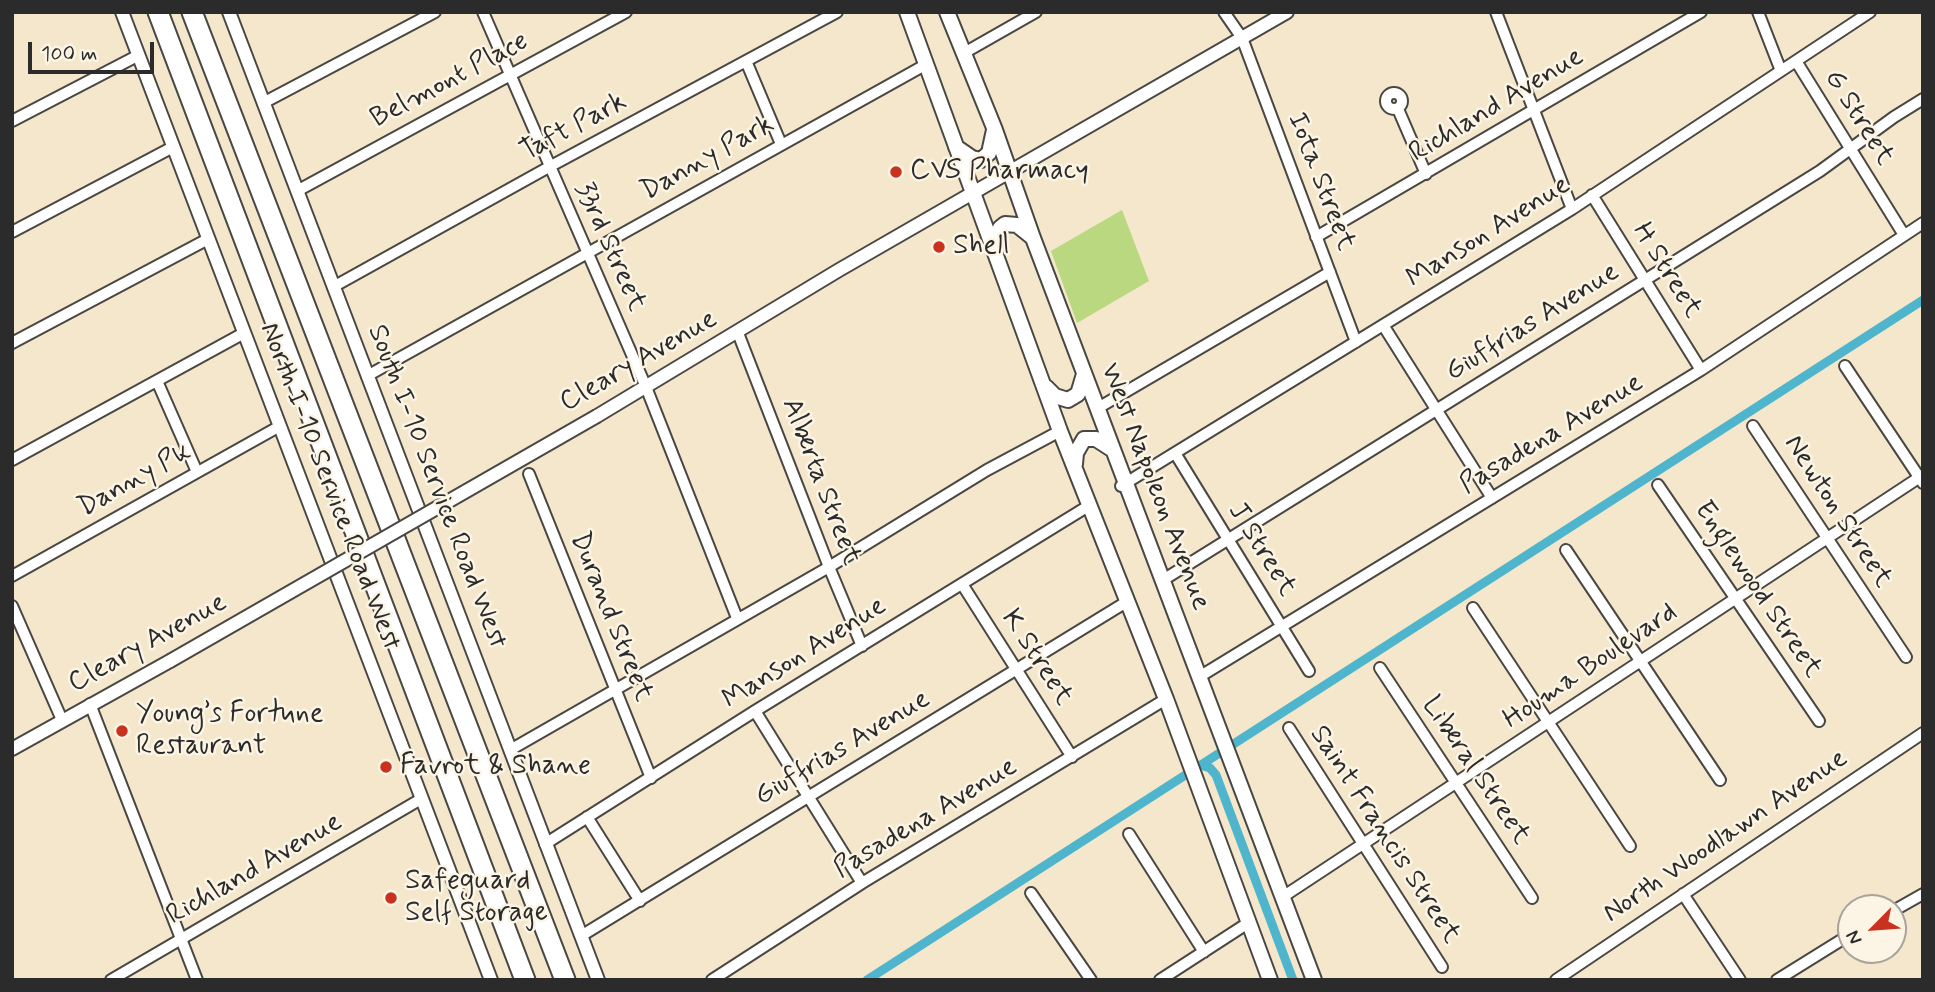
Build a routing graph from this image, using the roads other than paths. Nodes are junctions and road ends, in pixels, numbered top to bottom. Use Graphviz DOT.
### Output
graph roads {
  1 [pos="122,12"];
  2 [pos="158,12"];
  3 [pos="192,12"];
  4 [pos="229,12"];
  5 [pos="435,12"];
  6 [pos="483,12"];
  7 [pos="626,12"];
  8 [pos="837,12"];
  9 [pos="907,12"];
  10 [pos="947,12"];
  11 [pos="1036,12"];
  12 [pos="1224,12"];
  13 [pos="1287,12"];
  14 [pos="1701,12"];
  15 [pos="1758,12"];
  16 [pos="1870,12"];
  17 [pos="1497,13"];
  18 [pos="1241,38"];
  19 [pos="964,53"];
  20 [pos="139,55"];
  21 [pos="746,61"];
  22 [pos="1796,61"];
  23 [pos="925,65"];
  24 [pos="1781,71"];
  25 [pos="510,75"];
  26 [pos="1923,99"];
  27 [pos="263,103"];
  28 [pos="1398,109"];
  29 [pos="1534,111"];
  30 [pos="12,121"];
  31 [pos="995,130"];
  32 [pos="781,144"];
  33 [pos="955,146"];
  34 [pos="173,147"];
  35 [pos="1851,148"];
  36 [pos="549,167"];
  37 [pos="1010,172"];
  38 [pos="1426,174"];
  39 [pos="297,191"];
  40 [pos="972,194"];
  41 [pos="1592,195"];
  42 [pos="1572,209"];
  43 [pos="1923,223"];
  44 [pos="12,232"];
  45 [pos="1904,235"];
  46 [pos="1316,237"];
  47 [pos="1033,238"];
  48 [pos="208,239"];
  49 [pos="993,249"];
  50 [pos="587,253"];
  51 [pos="1330,272"];
  52 [pos="1645,281"];
  53 [pos="333,287"];
  54 [pos="1383,326"];
  55 [pos="244,333"];
  56 [pos="738,333"];
  57 [pos="1356,342"];
  58 [pos="12,344"];
  59 [pos="1845,366"];
  60 [pos="1701,370"];
  61 [pos="1084,373"];
  62 [pos="367,376"];
  63 [pos="158,381"];
  64 [pos="1045,386"];
  65 [pos="646,387"];
  66 [pos="1098,408"];
  67 [pos="1436,410"];
  68 [pos="279,426"];
  69 [pos="1753,426"];
  70 [pos="1060,431"];
  71 [pos="1114,451"];
  72 [pos="1175,453"];
  73 [pos="12,460"];
  74 [pos="1075,469"];
  75 [pos="197,472"];
  76 [pos="529,474"];
  77 [pos="1921,478"];
  78 [pos="1124,484"];
  79 [pos="1658,485"];
  80 [pos="1492,498"];
  81 [pos="1090,505"];
  82 [pos="1826,537"];
  83 [pos="1228,540"];
  84 [pos="1566,550"];
  85 [pos="829,567"];
  86 [pos="12,576"];
  87 [pos="1163,580"];
  88 [pos="962,584"];
  89 [pos="1735,598"];
  90 [pos="1128,601"];
  91 [pos="12,606"];
  92 [pos="1473,608"];
  93 [pos="737,618"];
  94 [pos="1281,626"];
  95 [pos="862,646"];
  96 [pos="1906,657"];
  97 [pos="1640,661"];
  98 [pos="1380,668"];
  99 [pos="1017,670"];
  100 [pos="1309,671"];
  101 [pos="1199,677"];
  102 [pos="614,688"];
  103 [pos="1166,699"];
  104 [pos="90,704"];
  105 [pos="755,711"];
  106 [pos="62,720"];
  107 [pos="1819,720"];
  108 [pos="1549,723"];
  109 [pos="1289,728"];
  110 [pos="1923,733"];
  111 [pos="12,749"];
  112 [pos="510,750"];
  113 [pos="1072,757"];
  114 [pos="650,778"];
  115 [pos="1720,780"];
  116 [pos="1457,784"];
  117 [pos="808,797"];
  118 [pos="421,799"];
  119 [pos="587,817"];
  120 [pos="1129,834"];
  121 [pos="545,844"];
  122 [pos="1363,845"];
  123 [pos="1630,846"];
  124 [pos="862,883"];
  125 [pos="1031,893"];
  126 [pos="1683,894"];
  127 [pos="1923,894"];
  128 [pos="1284,896"];
  129 [pos="1532,898"];
  130 [pos="640,901"];
  131 [pos="1907,903"];
  132 [pos="1248,923"];
  133 [pos="581,936"];
  134 [pos="180,939"];
  135 [pos="1837,943"];
  136 [pos="1204,953"];
  137 [pos="1442,967"];
  138 [pos="111,980"];
  139 [pos="197,980"];
  140 [pos="491,980"];
  141 [pos="526,980"];
  142 [pos="565,980"];
  143 [pos="598,980"];
  144 [pos="712,980"];
  145 [pos="1091,980"];
  146 [pos="1160,980"];
  147 [pos="1270,980"];
  148 [pos="1314,980"];
  149 [pos="1556,980"];
  150 [pos="1740,980"];
  151 [pos="1777,980"];
  1 -- 20 [label="street, North I-10 Service Road West"];
  2 -- 141 [label="highway"];
  3 -- 142 [label="highway"];
  4 -- 27 [label="street, South I-10 Service Road West"];
  5 -- 27 [label="street"];
  6 -- 25 [label="street, 33rd Street"];
  7 -- 25 [label="street, Belmont Place"];
  8 -- 21 [label="street, Taft Park"];
  9 -- 23 [label="main road"];
  10 -- 19 [label="main road, West Napoleon Avenue"];
  11 -- 19 [label="street"];
  12 -- 18 [label="street, Iota Street"];
  13 -- 18 [label="street, Cleary Avenue"];
  14 -- 29 [label="street, Richland Avenue"];
  15 -- 24 [label="street"];
  16 -- 22 [label="street, Manson Avenue"];
  17 -- 29 [label="street"];
  18 -- 37 [label="street, Cleary Avenue"];
  18 -- 46 [label="street, Iota Street"];
  19 -- 31 [label="main road, West Napoleon Avenue"];
  20 -- 30 [label="street"];
  20 -- 34 [label="street, North I-10 Service Road West"];
  21 -- 32 [label="street"];
  21 -- 36 [label="street, Taft Park"];
  22 -- 24 [label="street, Manson Avenue"];
  22 -- 35 [label="street, G Street"];
  23 -- 32 [label="street, Danny Park"];
  23 -- 33 [label="main road"];
  24 -- 41 [label="street, Manson Avenue"];
  25 -- 36 [label="street, 33rd Street"];
  25 -- 39 [label="street, Belmont Place"];
  26 -- 35 [label="street, Giuffrias Avenue"];
  27 -- 39 [label="street, South I-10 Service Road West"];
  28 -- 38 [label="street"];
  29 -- 38 [label="street, Richland Avenue"];
  29 -- 42 [label="street"];
  31 -- 33 [label="main road"];
  31 -- 37 [label="main road, West Napoleon Avenue"];
  32 -- 50 [label="street, Danny Park"];
  33 -- 40 [label="main road"];
  34 -- 44 [label="street"];
  34 -- 48 [label="street, North I-10 Service Road West"];
  35 -- 45 [label="street, G Street"];
  35 -- 52 [label="street, Giuffrias Avenue"];
  36 -- 50 [label="street, 33rd Street"];
  36 -- 53 [label="street, Taft Park"];
  37 -- 40 [label="street, Cleary Avenue"];
  37 -- 47 [label="main road, West Napoleon Avenue"];
  38 -- 46 [label="street, Richland Avenue"];
  39 -- 53 [label="street, South I-10 Service Road West"];
  40 -- 49 [label="main road"];
  40 -- 56 [label="street, Cleary Avenue"];
  41 -- 42 [label="street, Manson Avenue"];
  41 -- 52 [label="street, H Street"];
  42 -- 54 [label="street, Manson Avenue"];
  43 -- 45 [label="street, Pasadena Avenue"];
  45 -- 60 [label="street, Pasadena Avenue"];
  46 -- 51 [label="street, Iota Street"];
  47 -- 49 [label="main road"];
  47 -- 61 [label="main road, West Napoleon Avenue"];
  48 -- 55 [label="street, North I-10 Service Road West"];
  48 -- 58 [label="street"];
  49 -- 64 [label="main road"];
  50 -- 62 [label="street, Danny Park"];
  50 -- 65 [label="street, 33rd Street"];
  51 -- 57 [label="street, Iota Street"];
  51 -- 66 [label="street"];
  52 -- 60 [label="street, H Street"];
  52 -- 67 [label="street, Giuffrias Avenue"];
  53 -- 62 [label="street, South I-10 Service Road West"];
  54 -- 57 [label="street, Manson Avenue"];
  54 -- 67 [label="street"];
  55 -- 63 [label="street"];
  55 -- 68 [label="street, North I-10 Service Road West"];
  56 -- 65 [label="street, Cleary Avenue"];
  56 -- 85 [label="street, Alberta Street"];
  57 -- 72 [label="street, Manson Avenue"];
  59 -- 77 [label="street"];
  60 -- 80 [label="street, Pasadena Avenue"];
  61 -- 64 [label="main road"];
  61 -- 66 [label="main road, West Napoleon Avenue"];
  62 -- 112 [label="street, South I-10 Service Road West"];
  63 -- 73 [label="street"];
  63 -- 75 [label="street"];
  64 -- 70 [label="main road"];
  65 -- 93 [label="street, 33rd Street"];
  65 -- 104 [label="street, Cleary Avenue, bridge"];
  66 -- 71 [label="main road, West Napoleon Avenue"];
  67 -- 80 [label="street"];
  67 -- 83 [label="street, Giuffrias Avenue"];
  68 -- 75 [label="street, Danny Pk"];
  68 -- 118 [label="street, North I-10 Service Road West"];
  69 -- 82 [label="street, Newton Street"];
  70 -- 74 [label="main road"];
  70 -- 85 [label="street"];
  71 -- 74 [label="main road"];
  71 -- 78 [label="main road, West Napoleon Avenue"];
  72 -- 78 [label="street, Manson Avenue"];
  72 -- 83 [label="street, J Street"];
  74 -- 81 [label="main road"];
  75 -- 86 [label="street, Danny Pk"];
  76 -- 102 [label="street, Durand Street"];
  77 -- 82 [label="street, Houma Boulevard"];
  78 -- 87 [label="main road, West Napoleon Avenue"];
  79 -- 89 [label="street, Englewood Street"];
  80 -- 94 [label="street, Pasadena Avenue"];
  81 -- 88 [label="street, Manson Avenue"];
  81 -- 90 [label="main road"];
  82 -- 89 [label="street, Houma Boulevard"];
  82 -- 96 [label="street, Newton Street"];
  83 -- 87 [label="street, Giuffrias Avenue"];
  83 -- 94 [label="street, J Street"];
  84 -- 97 [label="street"];
  85 -- 93 [label="street"];
  85 -- 95 [label="street, Alberta Street"];
  87 -- 101 [label="main road, West Napoleon Avenue"];
  88 -- 95 [label="street, Manson Avenue"];
  88 -- 99 [label="street, K Street"];
  89 -- 97 [label="street, Houma Boulevard"];
  89 -- 107 [label="street, Englewood Street"];
  90 -- 99 [label="street, Giuffrias Avenue"];
  90 -- 103 [label="main road"];
  91 -- 106 [label="street"];
  92 -- 108 [label="street"];
  93 -- 102 [label="street"];
  94 -- 100 [label="street, J Street"];
  94 -- 101 [label="street, Pasadena Avenue"];
  95 -- 105 [label="street, Manson Avenue"];
  97 -- 108 [label="street, Houma Boulevard"];
  97 -- 115 [label="street"];
  98 -- 116 [label="street, Liberal Street"];
  99 -- 113 [label="street, K Street"];
  99 -- 117 [label="street, Giuffrias Avenue"];
  101 -- 128 [label="main road, West Napoleon Avenue"];
  102 -- 112 [label="street"];
  102 -- 114 [label="street, Durand Street"];
  103 -- 113 [label="street, Pasadena Avenue"];
  103 -- 132 [label="main road"];
  104 -- 106 [label="street, Cleary Avenue"];
  104 -- 134 [label="street"];
  105 -- 114 [label="street, Manson Avenue"];
  105 -- 117 [label="street"];
  106 -- 111 [label="street, Cleary Avenue"];
  108 -- 116 [label="street, Houma Boulevard"];
  108 -- 123 [label="street"];
  109 -- 122 [label="street, Saint Francis Street"];
  110 -- 126 [label="street, North Woodlawn Avenue"];
  112 -- 121 [label="street, South I-10 Service Road West"];
  113 -- 124 [label="street, Pasadena Avenue"];
  114 -- 119 [label="street, Manson Avenue"];
  116 -- 122 [label="street, Houma Boulevard"];
  116 -- 129 [label="street, Liberal Street"];
  117 -- 124 [label="street"];
  117 -- 130 [label="street, Giuffrias Avenue"];
  118 -- 134 [label="street, Richland Avenue"];
  118 -- 140 [label="street, North I-10 Service Road West"];
  119 -- 121 [label="street, Manson Avenue"];
  119 -- 130 [label="street"];
  120 -- 136 [label="street"];
  121 -- 133 [label="street, South I-10 Service Road West"];
  122 -- 128 [label="street, Houma Boulevard"];
  122 -- 137 [label="street, Saint Francis Street"];
  124 -- 144 [label="street, Pasadena Avenue"];
  125 -- 145 [label="street"];
  126 -- 149 [label="street, North Woodlawn Avenue"];
  126 -- 150 [label="street"];
  127 -- 131 [label="street"];
  128 -- 148 [label="main road, West Napoleon Avenue"];
  130 -- 133 [label="street, Giuffrias Avenue"];
  132 -- 136 [label="street"];
  132 -- 147 [label="main road"];
  133 -- 143 [label="street, South I-10 Service Road West"];
  134 -- 138 [label="street, Richland Avenue"];
  134 -- 139 [label="street"];
  135 -- 151 [label="street"];
  136 -- 146 [label="street"];
}
